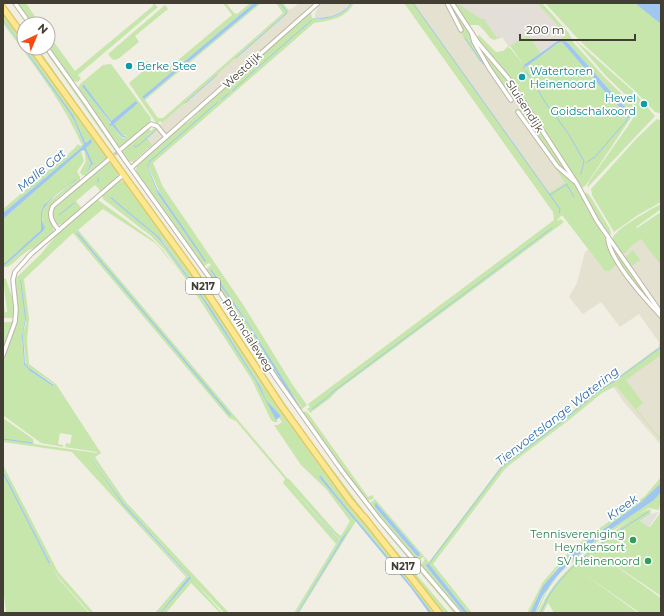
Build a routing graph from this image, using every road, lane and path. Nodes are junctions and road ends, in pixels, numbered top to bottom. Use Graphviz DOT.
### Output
graph roads {
  1 [pos="15,3"];
  2 [pos="318,3"];
  3 [pos="448,3"];
  4 [pos="452,3"];
  5 [pos="3,8"];
  6 [pos="24,16"];
  7 [pos="16,27"];
  8 [pos="461,30"];
  9 [pos="472,32"];
  10 [pos="38,56"];
  11 [pos="53,56"];
  12 [pos="511,100"];
  13 [pos="518,112"];
  14 [pos="166,137"];
  15 [pos="121,149"];
  16 [pos="108,160"];
  17 [pos="130,168"];
  18 [pos="123,175"];
  19 [pos="575,182"];
  20 [pos="58,230"];
  21 [pos="608,238"];
  22 [pos="661,315"];
  23 [pos="3,355"];
  24 [pos="439,613"];
  25 [pos="459,613"];
  1 -- 6 [label="street"];
  2 -- 14 [label="street, Westdijk"];
  3 -- 8 [label="street"];
  4 -- 9 [label="street, Sluisendijk"];
  5 -- 7 [label="main road"];
  9 -- 12 [label="street, Sluisendijk"];
  9 -- 19 [label="street, Sluisendijk"];
  10 -- 18 [label="main road, Provincialeweg / N217"];
  11 -- 17 [label="street, Provincialeweg"];
  13 -- 19 [label="street, Sluisendijk"];
  14 -- 15 [label="street"];
  14 -- 17 [label="street, Westdijk"];
  16 -- 20 [label="street"];
  17 -- 25 [label="street, Provincialeweg"];
  18 -- 20 [label="street"];
  18 -- 24 [label="main road, Provincialeweg / N217"];
  19 -- 21 [label="street, Sluisendijk"];
  20 -- 23 [label="street"];
  21 -- 22 [label="street, Sluisendijk"];
  21 -- 22 [label="street"];
}
